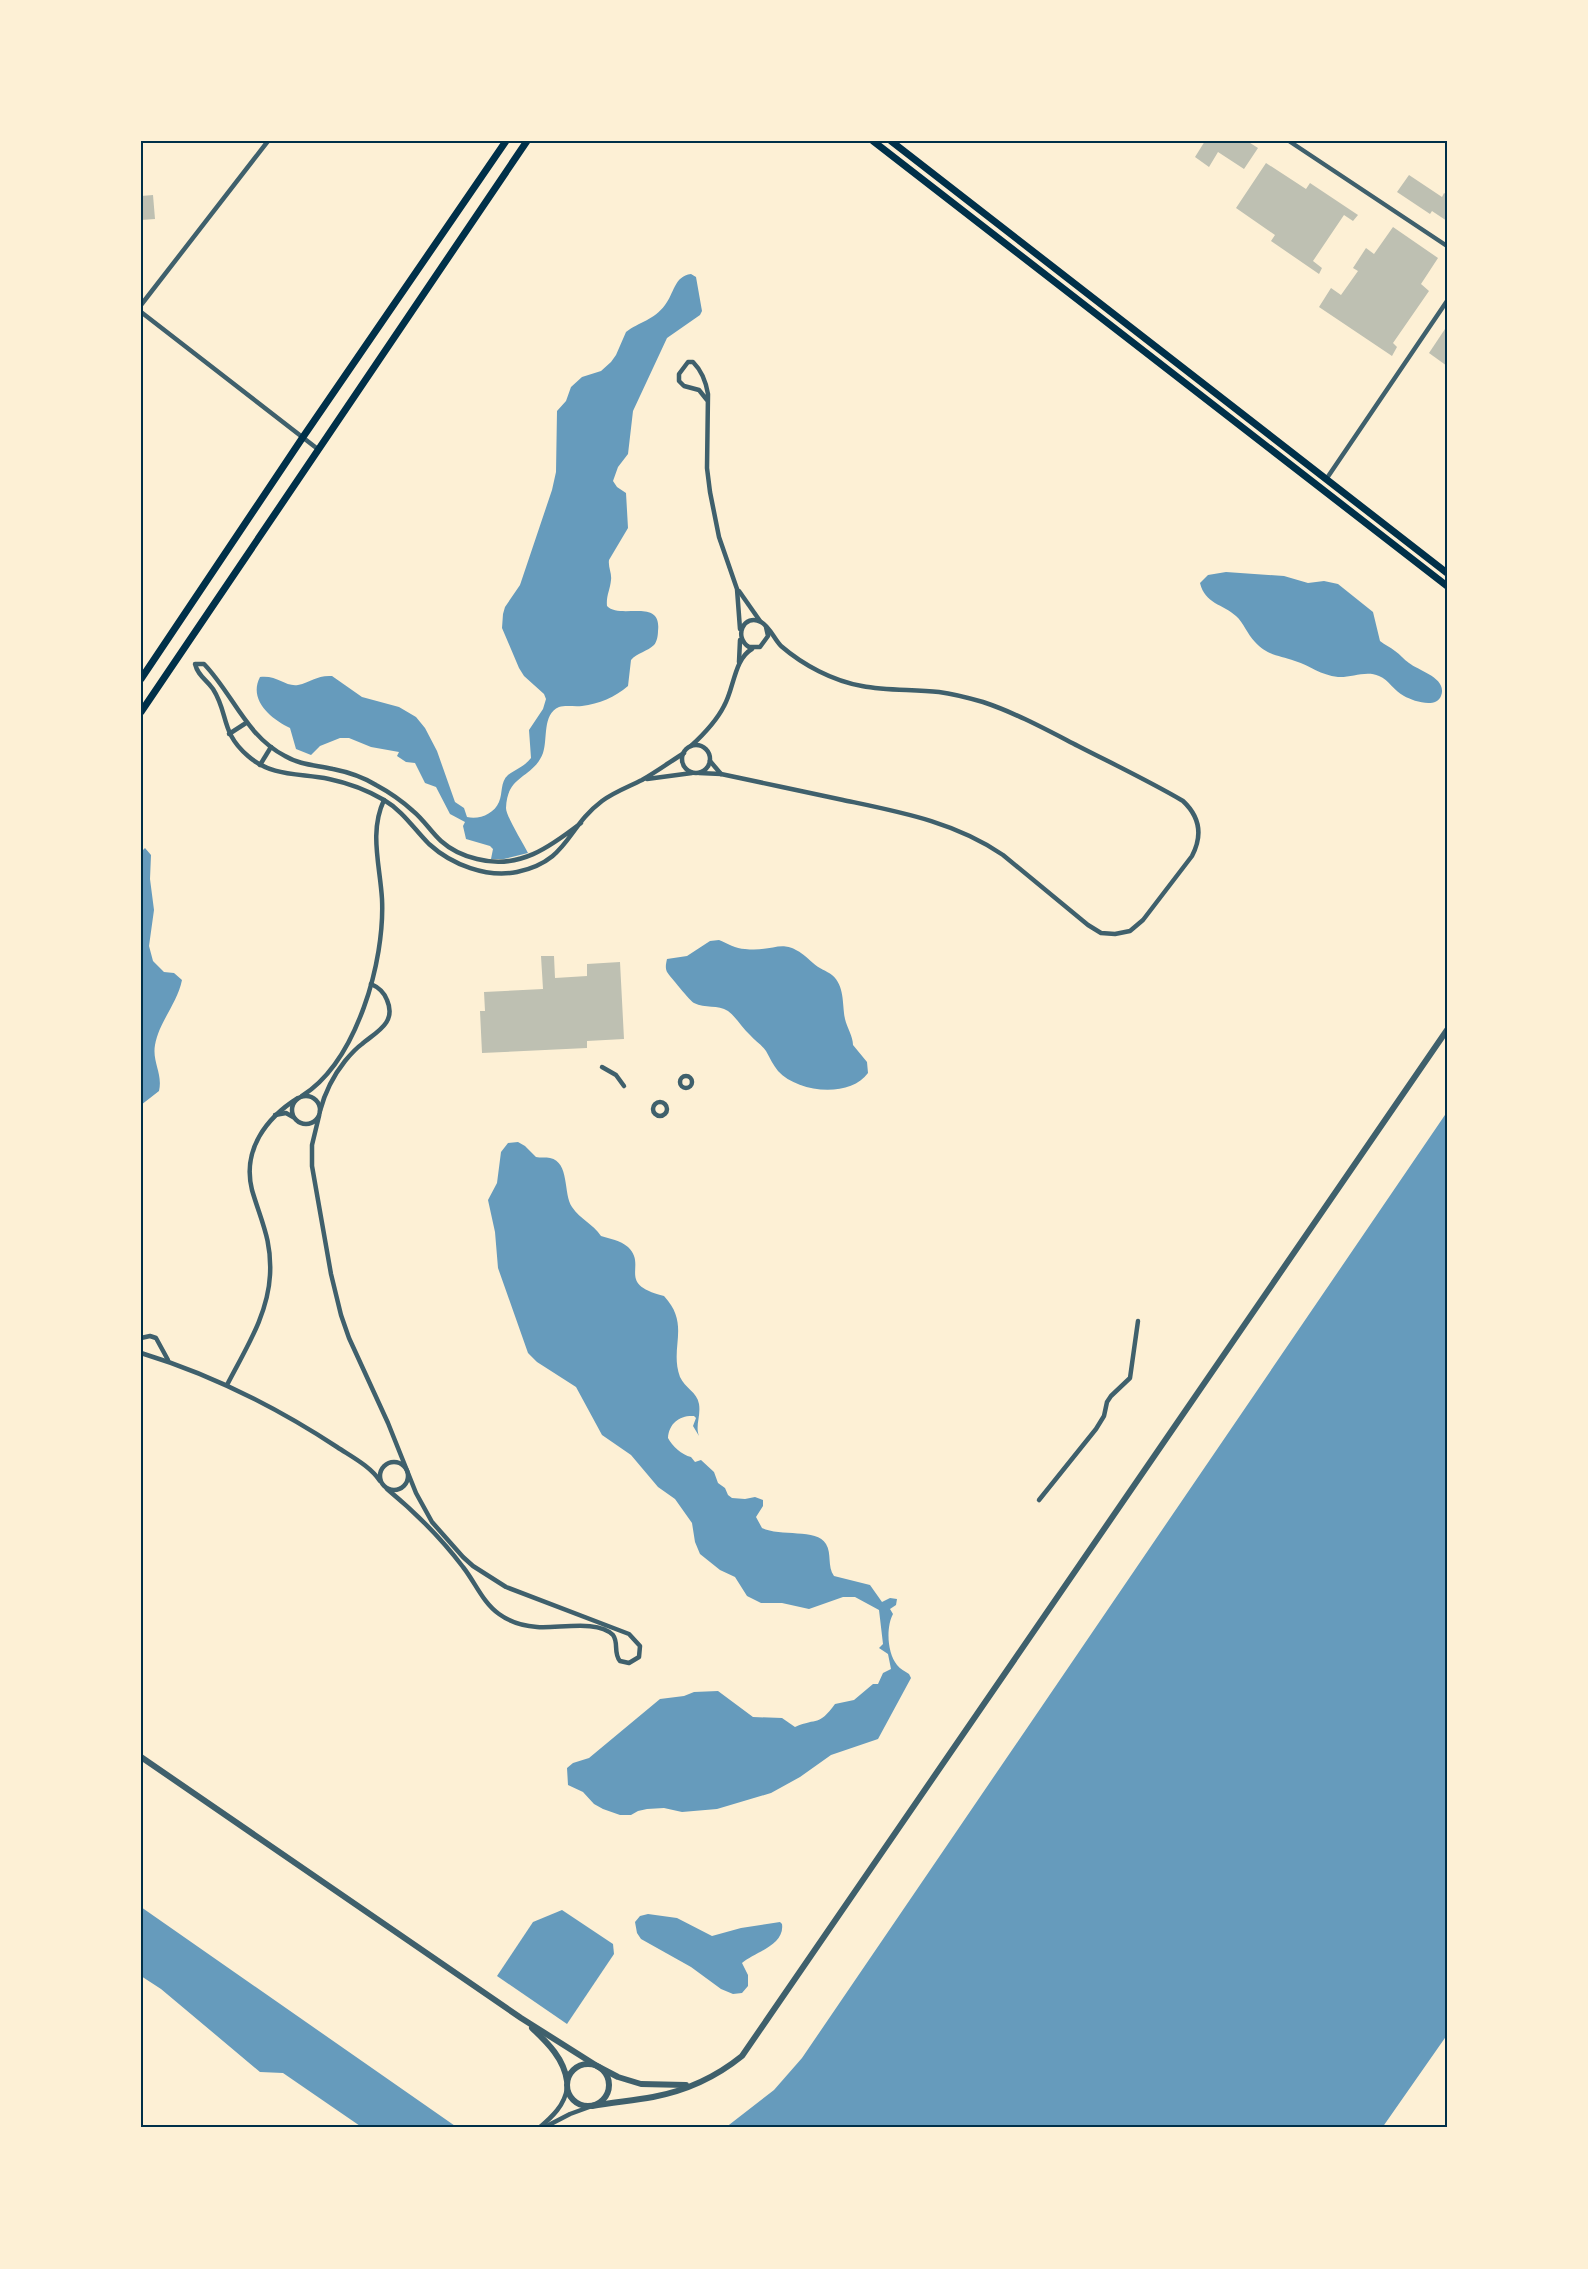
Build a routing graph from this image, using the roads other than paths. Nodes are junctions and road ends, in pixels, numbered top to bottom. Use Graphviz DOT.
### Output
graph roads {
  1 [pos="268,141"];
  2 [pos="506,141"];
  3 [pos="527,141"];
  4 [pos="873,141"];
  5 [pos="891,141"];
  6 [pos="1289,141"];
  7 [pos="1447,246"];
  8 [pos="1447,301"];
  9 [pos="141,305"];
  10 [pos="141,312"];
  11 [pos="707,400"];
  12 [pos="303,437"];
  13 [pos="319,450"];
  14 [pos="1327,478"];
  15 [pos="1447,573"];
  16 [pos="1447,586"];
  17 [pos="737,589"];
  18 [pos="760,622"];
  19 [pos="766,627"];
  20 [pos="740,635"];
  21 [pos="779,644"];
  22 [pos="764,645"];
  23 [pos="753,648"];
  24 [pos="738,667"];
  25 [pos="141,679"];
  26 [pos="141,712"];
  27 [pos="246,723"];
  28 [pos="229,734"];
  29 [pos="705,734"];
  30 [pos="692,746"];
  31 [pos="271,747"];
  32 [pos="705,748"];
  33 [pos="684,753"];
  34 [pos="710,761"];
  35 [pos="260,765"];
  36 [pos="692,772"];
  37 [pos="699,773"];
  38 [pos="721,774"];
  39 [pos="641,780"];
  40 [pos="388,792"];
  41 [pos="384,800"];
  42 [pos="580,823"];
  43 [pos="533,855"];
  44 [pos="499,862"];
  45 [pos="534,867"];
  46 [pos="498,873"];
  47 [pos="371,984"];
  48 [pos="1447,1030"];
  49 [pos="602,1067"];
  50 [pos="624,1086"];
  51 [pos="300,1097"];
  52 [pos="319,1113"];
  53 [pos="273,1116"];
  54 [pos="294,1119"];
  55 [pos="302,1124"];
  56 [pos="313,1138"];
  57 [pos="1138,1321"];
  58 [pos="141,1338"];
  59 [pos="141,1353"];
  60 [pos="170,1362"];
  61 [pos="227,1385"];
  62 [pos="398,1448"];
  63 [pos="393,1462"];
  64 [pos="382,1468"];
  65 [pos="371,1471"];
  66 [pos="407,1472"];
  67 [pos="380,1481"];
  68 [pos="387,1489"];
  69 [pos="1039,1500"];
  70 [pos="141,1757"];
  71 [pos="521,2018"];
  72 [pos="597,2066"];
  73 [pos="693,2084"];
  74 [pos="567,2086"];
  75 [pos="592,2106"];
  76 [pos="539,2128"];
  77 [pos="543,2128"];
  1 -- 9 [label="street"];
  2 -- 12 [label="main road"];
  3 -- 13 [label="main road"];
  4 -- 16 [label="main road"];
  5 -- 14 [label="main road"];
  6 -- 7 [label="street"];
  8 -- 14 [label="street"];
  10 -- 12 [label="street"];
  11 -- 11 [label="street"];
  11 -- 17 [label="street"];
  12 -- 13 [label="street"];
  12 -- 25 [label="main road"];
  13 -- 26 [label="main road"];
  14 -- 15 [label="main road"];
  17 -- 18 [label="street"];
  17 -- 20 [label="street"];
  18 -- 19 [label="street"];
  18 -- 20 [label="street"];
  19 -- 21 [label="street"];
  19 -- 22 [label="street"];
  20 -- 23 [label="street"];
  20 -- 24 [label="street"];
  21 -- 22 [label="street"];
  21 -- 38 [label="street"];
  22 -- 23 [label="street"];
  23 -- 24 [label="street"];
  24 -- 29 [label="street"];
  27 -- 28 [label="street"];
  27 -- 28 [label="street"];
  27 -- 31 [label="street"];
  28 -- 35 [label="street"];
  29 -- 30 [label="street"];
  29 -- 32 [label="street"];
  30 -- 32 [label="street"];
  30 -- 33 [label="street"];
  31 -- 35 [label="street"];
  31 -- 40 [label="street"];
  32 -- 34 [label="street"];
  33 -- 36 [label="street"];
  33 -- 39 [label="street"];
  34 -- 37 [label="street"];
  34 -- 38 [label="street"];
  35 -- 41 [label="street"];
  36 -- 37 [label="street"];
  36 -- 39 [label="street"];
  37 -- 38 [label="street"];
  39 -- 42 [label="street"];
  40 -- 41 [label="street"];
  40 -- 44 [label="street"];
  41 -- 46 [label="street"];
  41 -- 47 [label="street"];
  42 -- 43 [label="street"];
  42 -- 45 [label="street"];
  43 -- 44 [label="street"];
  43 -- 45 [label="street"];
  44 -- 46 [label="street"];
  45 -- 46 [label="street"];
  47 -- 51 [label="street"];
  47 -- 52 [label="street"];
  48 -- 73 [label="street"];
  49 -- 50 [label="street"];
  51 -- 52 [label="street"];
  51 -- 53 [label="street"];
  51 -- 54 [label="street"];
  52 -- 55 [label="street"];
  52 -- 56 [label="street"];
  53 -- 54 [label="street"];
  53 -- 61 [label="street"];
  54 -- 55 [label="street"];
  55 -- 56 [label="street"];
  56 -- 62 [label="street"];
  57 -- 69 [label="street"];
  58 -- 60 [label="street"];
  59 -- 60 [label="street"];
  60 -- 61 [label="street"];
  61 -- 65 [label="street"];
  62 -- 63 [label="street"];
  62 -- 66 [label="street"];
  63 -- 64 [label="street"];
  63 -- 66 [label="street"];
  64 -- 65 [label="street"];
  64 -- 67 [label="street"];
  65 -- 67 [label="street"];
  66 -- 68 [label="street"];
  66 -- 68 [label="street"];
  67 -- 68 [label="street"];
  70 -- 71 [label="street"];
  71 -- 72 [label="street"];
  71 -- 74 [label="street"];
  72 -- 73 [label="street"];
  72 -- 74 [label="street"];
  72 -- 75 [label="street"];
  73 -- 75 [label="street"];
  74 -- 75 [label="street"];
  74 -- 76 [label="street"];
  75 -- 77 [label="street"];
}
